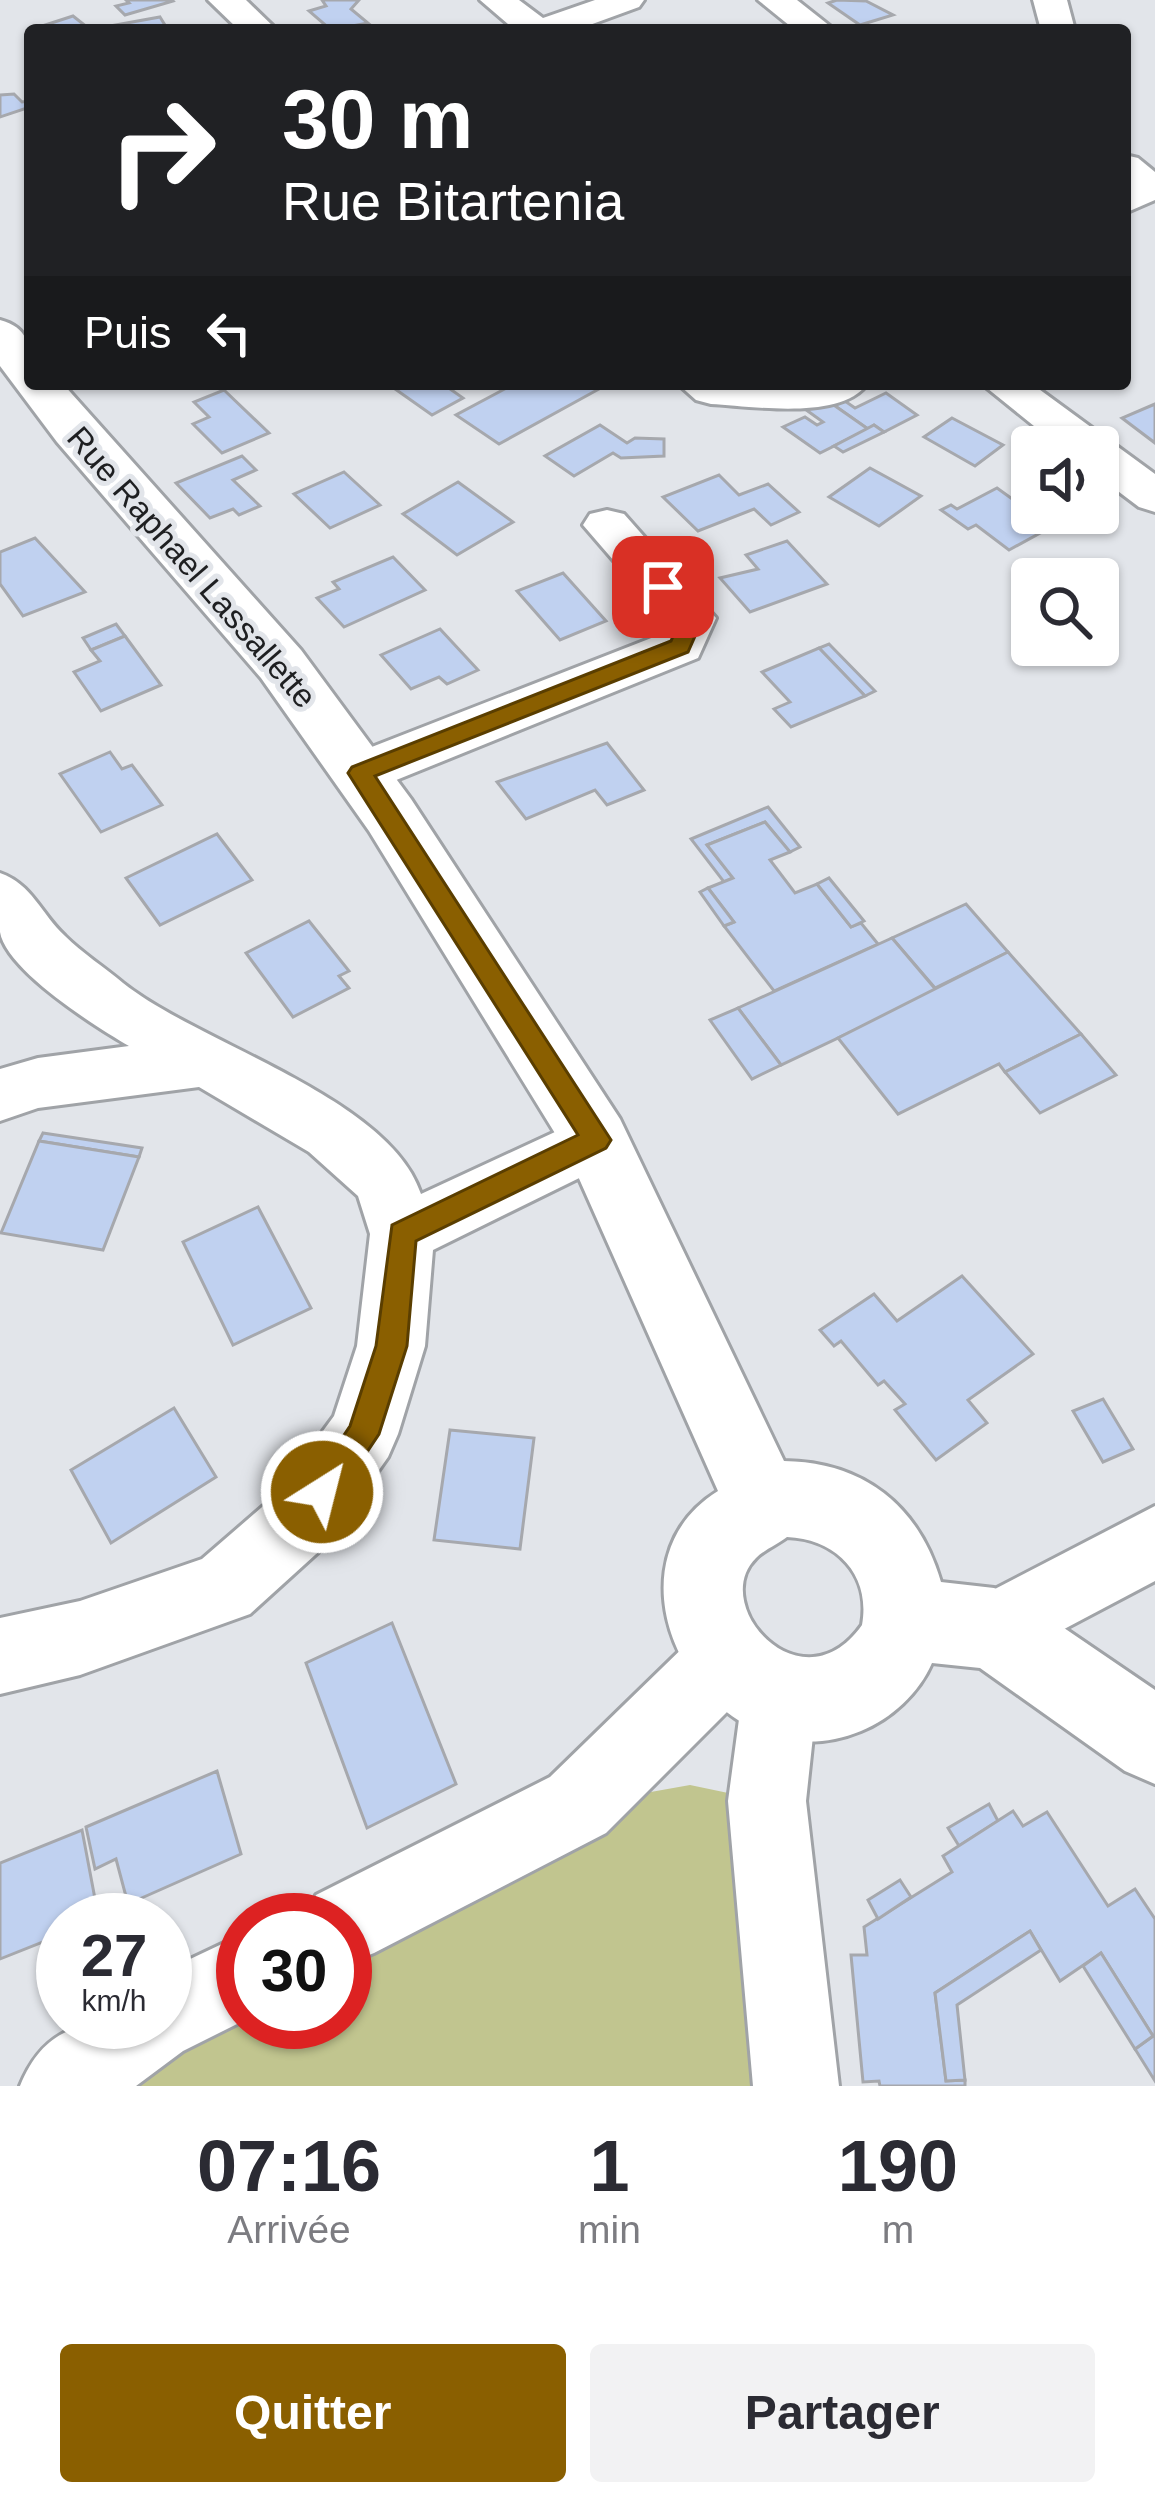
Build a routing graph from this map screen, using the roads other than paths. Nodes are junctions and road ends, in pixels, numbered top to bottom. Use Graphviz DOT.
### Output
graph roads {
  1 [pos="225,0"];
  2 [pos="497,0"];
  3 [pos="627,0"];
  4 [pos="775,0"];
  5 [pos="253,24"];
  6 [pos="531,24"];
  7 [pos="557,24"];
  8 [pos="809,24"];
  9 [pos="0,334"];
  10 [pos="24,365"];
  11 [pos="43,390"];
  12 [pos="708,390"];
  13 [pos="828,390"];
  14 [pos="1012,390"];
  15 [pos="1060,426"];
  16 [pos="1119,469"];
  17 [pos="1155,496"];
  18 [pos="607,525"];
  19 [pos="360,773"];
  20 [pos="0,895"];
  21 [pos="200,1061"];
  22 [pos="0,1095"];
  23 [pos="596,1140"];
  24 [pos="402,1234"];
  25 [pos="764,1504"];
  26 [pos="1155,1543"];
  27 [pos="904,1619"];
  28 [pos="994,1629"];
  29 [pos="0,1656"];
  30 [pos="752,1679"];
  31 [pos="1155,1742"];
  32 [pos="372,1910"];
  33 [pos="115,2049"];
  34 [pos="63,2086"];
  35 [pos="796,2086"];
  1 -- 5 [label="street"];
  2 -- 6 [label="street"];
  3 -- 7 [label="street"];
  4 -- 8 [label="street"];
  9 -- 10 [label="main road"];
  11 -- 19 [label="main road, Rue Raphael Lassallette"];
  12 -- 13 [label="street"];
  14 -- 15 [label="street"];
  16 -- 17 [label="street"];
  18 -- 19 [label="street"];
  19 -- 23 [label="main road, Rue Raphael Lassallette"];
  20 -- 21 [label="street"];
  21 -- 22 [label="street"];
  21 -- 24 [label="street"];
  23 -- 24 [label="street"];
  23 -- 25 [label="main road, Rue Raphael Lassallette"];
  24 -- 29 [label="street"];
  25 -- 27 [label="main road"];
  25 -- 30 [label="main road"];
  26 -- 28 [label="street"];
  27 -- 28 [label="main road"];
  27 -- 30 [label="main road"];
  28 -- 31 [label="main road"];
  30 -- 32 [label="street"];
  30 -- 35 [label="street"];
  33 -- 34 [label="street"];
}
